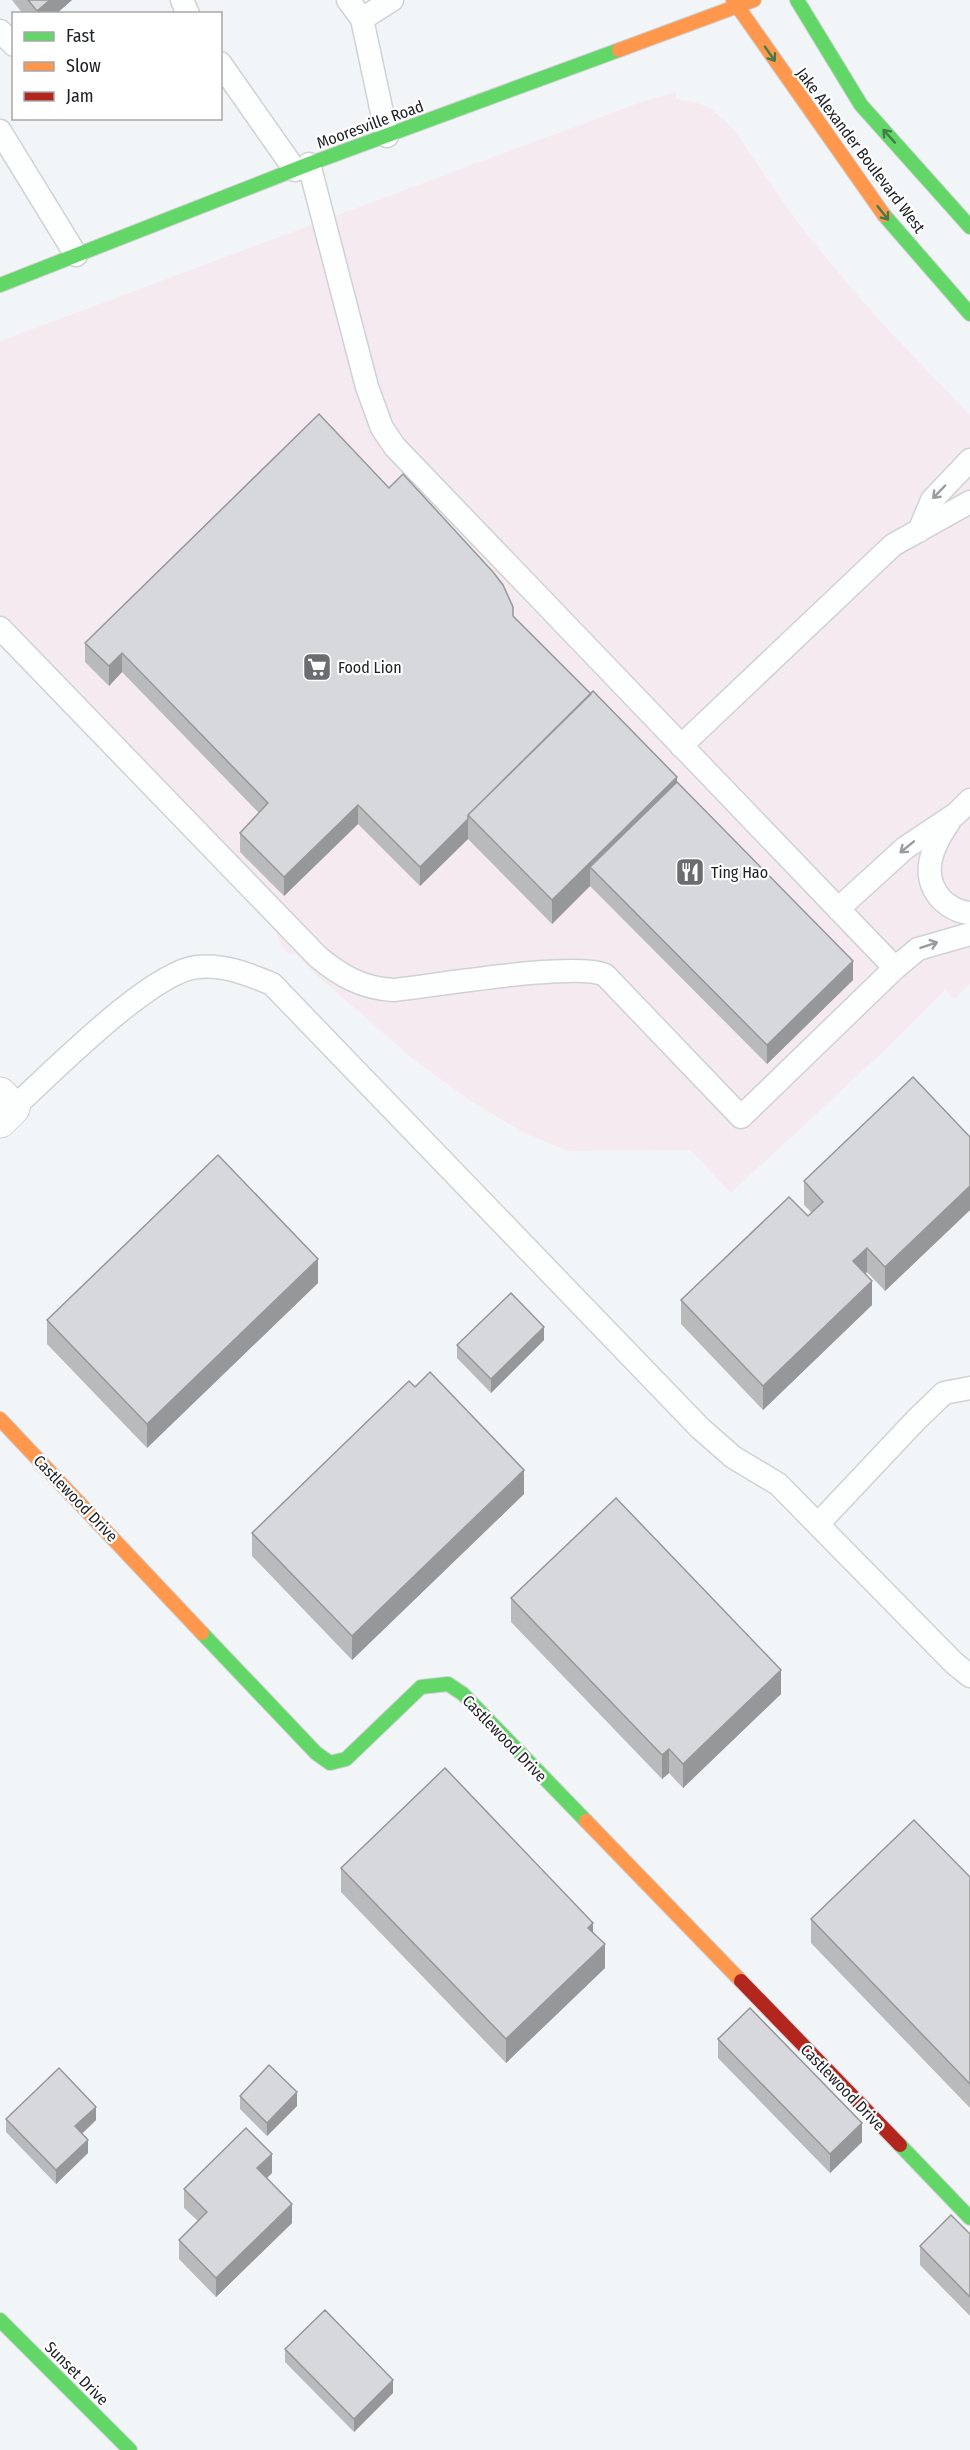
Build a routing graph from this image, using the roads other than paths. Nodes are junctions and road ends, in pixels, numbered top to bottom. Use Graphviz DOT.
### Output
graph roads {
  1 [pos="348,0"];
  2 [pos="392,0"];
  3 [pos="754,0"];
  4 [pos="796,0"];
  5 [pos="734,3"];
  6 [pos="362,18"];
  7 [pos="0,31"];
  8 [pos="12,43"];
  9 [pos="222,66"];
  10 [pos="2,135"];
  11 [pos="387,136"];
  12 [pos="302,167"];
  13 [pos="970,226"];
  14 [pos="76,255"];
  15 [pos="0,285"];
  16 [pos="970,314"];
  17 [pos="970,460"];
  18 [pos="970,502"];
  19 [pos="919,531"];
  20 [pos="0,628"];
  21 [pos="681,746"];
  22 [pos="963,807"];
  23 [pos="838,909"];
  24 [pos="970,913"];
  25 [pos="970,934"];
  26 [pos="895,968"];
  27 [pos="4,1108"];
  28 [pos="970,1388"];
  29 [pos="0,1419"];
  30 [pos="818,1524"];
  31 [pos="970,1676"];
  32 [pos="970,2217"];
  33 [pos="0,2320"];
  34 [pos="130,2450"];
  1 -- 6 [label="lane"];
  2 -- 6 [label="lane"];
  3 -- 5 [label="main road, Mooresville Road"];
  13 -- 4 [label="main road, Jake Alexander Boulevard West, one-way"];
  5 -- 11 [label="main road, Mooresville Road"];
  5 -- 16 [label="main road, Jake Alexander Boulevard West, one-way"];
  6 -- 11 [label="lane"];
  7 -- 8 [label="lane"];
  9 -- 12 [label="lane"];
  10 -- 14 [label="lane"];
  11 -- 12 [label="main road, Mooresville Road"];
  12 -- 14 [label="main road, Mooresville Road"];
  12 -- 21 [label="lane"];
  14 -- 15 [label="main road, Mooresville Road"];
  17 -- 19 [label="lane, one-way"];
  18 -- 19 [label="lane"];
  19 -- 21 [label="lane"];
  20 -- 26 [label="lane"];
  21 -- 23 [label="lane"];
  22 -- 23 [label="lane, one-way"];
  22 -- 24 [label="lane"];
  23 -- 26 [label="lane"];
  26 -- 25 [label="lane, one-way"];
  27 -- 30 [label="lane"];
  28 -- 30 [label="lane"];
  29 -- 32 [label="main road, Castlewood Drive"];
  30 -- 31 [label="lane"];
  33 -- 34 [label="main road, Sunset Drive"];
}
